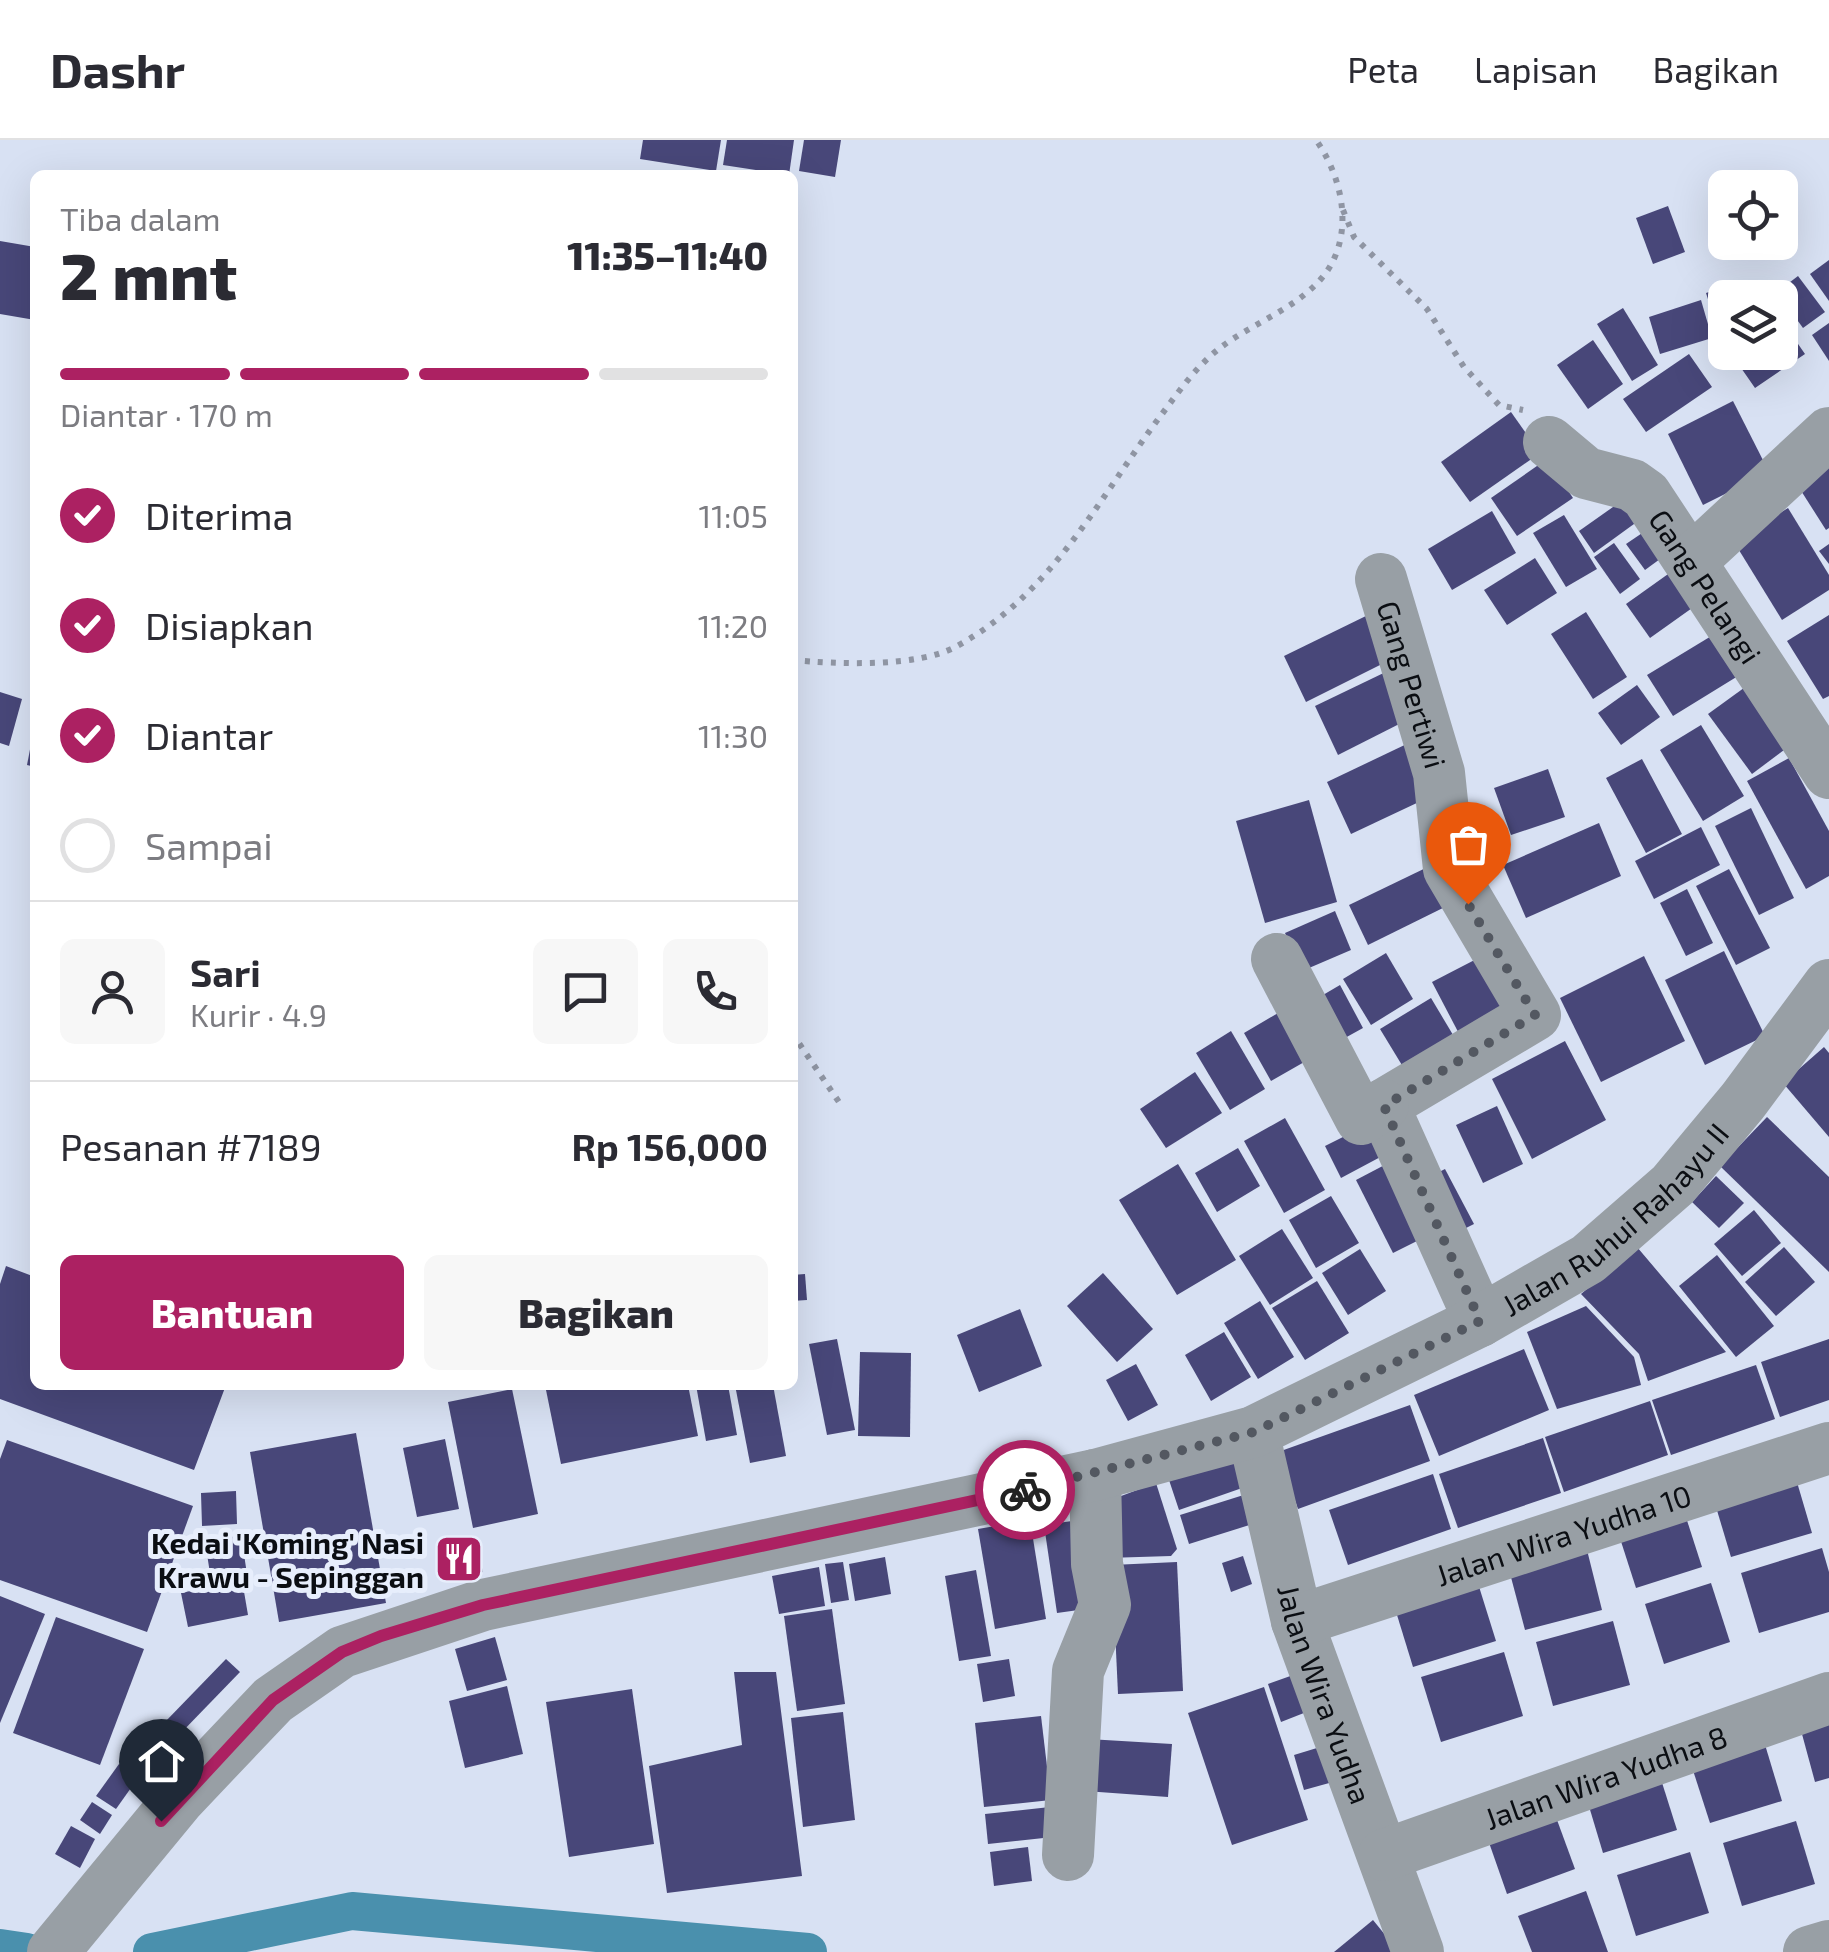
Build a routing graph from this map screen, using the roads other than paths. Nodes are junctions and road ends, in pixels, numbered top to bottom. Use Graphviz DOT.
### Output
graph roads {
  1 [pos="1829,433"];
  2 [pos="1549,442"];
  3 [pos="1692,560"];
  4 [pos="1381,579"];
  5 [pos="1829,772"];
  6 [pos="1276,958"];
  7 [pos="1829,984"];
  8 [pos="1384,1106"];
  9 [pos="1480,1321"];
  10 [pos="1254,1432"];
  11 [pos="1829,1448"];
  12 [pos="1096,1475"];
  13 [pos="1297,1620"];
  14 [pos="1829,1698"];
  15 [pos="1384,1855"];
  16 [pos="1068,1856"];
  17 [pos="1829,1946"];
  18 [pos="53,1952"];
  19 [pos="1418,1952"];
  20 [pos="1809,1952"];
  1 -- 3 [label="street"];
  2 -- 3 [label="street, Gang Pelangi"];
  3 -- 5 [label="street, Gang Pelangi"];
  4 -- 8 [label="street, Gang Pertiwi"];
  6 -- 8 [label="street"];
  7 -- 9 [label="street, Jalan Ruhui Rahayu II"];
  8 -- 9 [label="street"];
  9 -- 10 [label="street, Jalan Ruhui Rahayu II"];
  10 -- 12 [label="street, Jalan Ruhui Rahayu II"];
  10 -- 13 [label="street, Jalan Wira Yudha"];
  11 -- 13 [label="street, Jalan Wira Yudha 10"];
  12 -- 16 [label="street"];
  12 -- 18 [label="street, Jalan Ruhui Rahayu II"];
  13 -- 15 [label="street, Jalan Wira Yudha"];
  14 -- 15 [label="street, Jalan Wira Yudha 8"];
  15 -- 19 [label="street, Jalan Wira Yudha"];
  17 -- 20 [label="street"];
}
